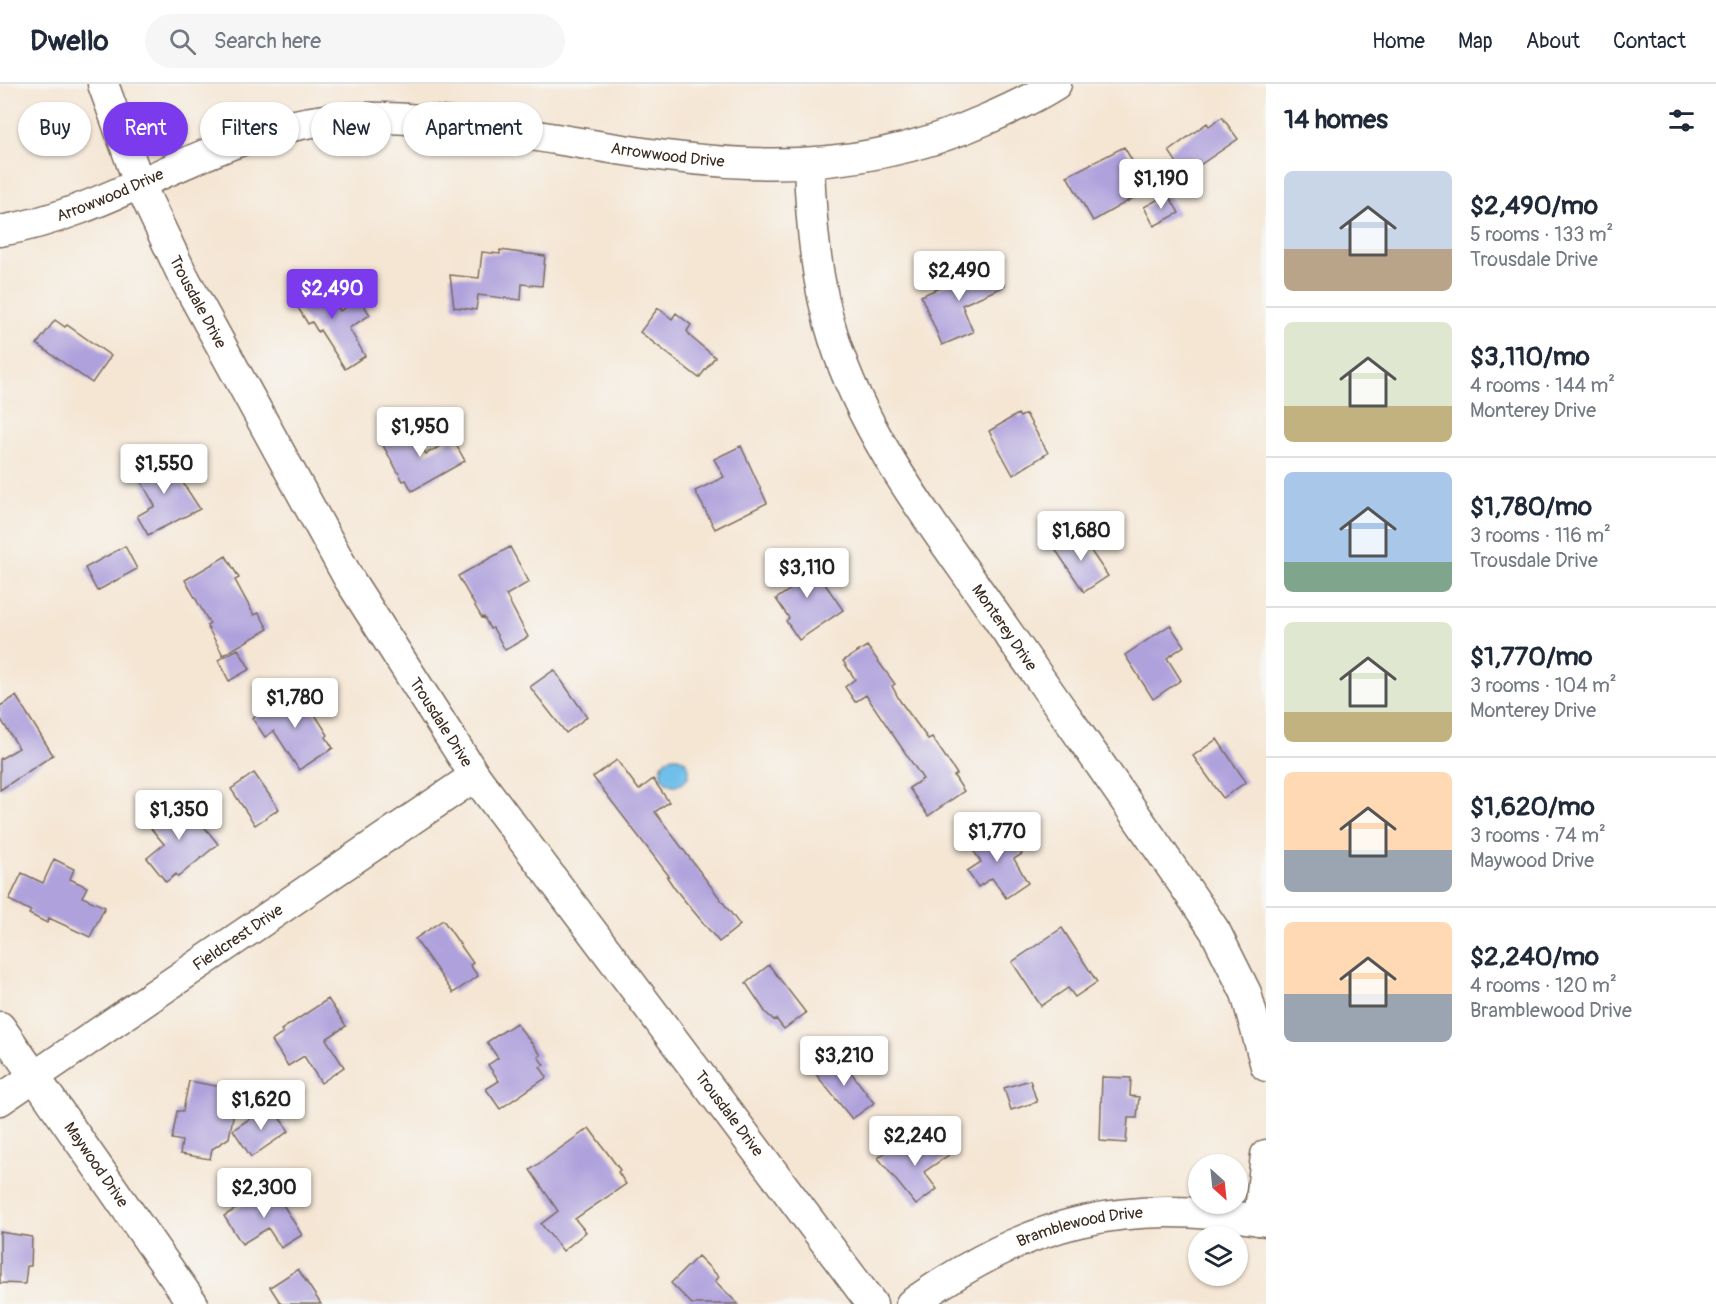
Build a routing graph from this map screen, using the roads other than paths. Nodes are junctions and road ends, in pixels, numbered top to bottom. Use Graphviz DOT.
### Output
graph roads {
  1 [pos="104,84"];
  2 [pos="1056,84"];
  3 [pos="809,165"];
  4 [pos="139,183"];
  5 [pos="0,231"];
  6 [pos="475,776"];
  7 [pos="0,1026"];
  8 [pos="1266,1066"];
  9 [pos="33,1077"];
  10 [pos="0,1100"];
  11 [pos="1266,1155"];
  12 [pos="1262,1221"];
  13 [pos="192,1304"];
  14 [pos="872,1304"];
  15 [pos="911,1304"];
  1 -- 4 [label="street, Trousdale Drive"];
  2 -- 3 [label="street, Arrowwood Drive"];
  3 -- 4 [label="street, Arrowwood Drive"];
  3 -- 8 [label="street, Monterey Drive"];
  4 -- 5 [label="street, Arrowwood Drive"];
  4 -- 6 [label="street, Trousdale Drive"];
  6 -- 9 [label="street, Fieldcrest Drive"];
  6 -- 14 [label="street, Trousdale Drive"];
  7 -- 9 [label="street, Maywood Drive"];
  9 -- 10 [label="street, Fieldcrest Drive"];
  9 -- 13 [label="street, Maywood Drive"];
  11 -- 12 [label="street"];
  12 -- 15 [label="street, Bramblewood Drive"];
}
